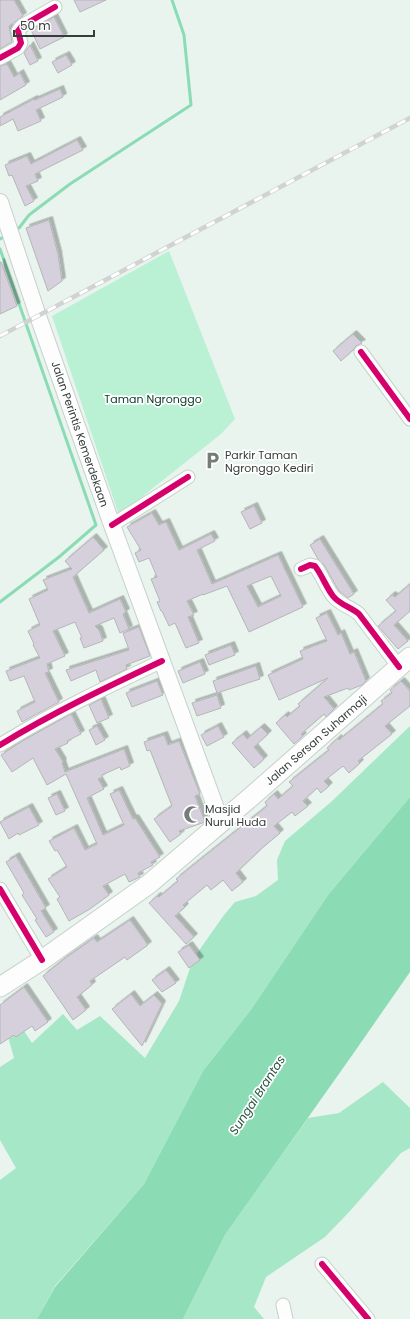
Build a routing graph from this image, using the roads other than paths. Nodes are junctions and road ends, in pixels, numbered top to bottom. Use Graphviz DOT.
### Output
graph roads {
  1 [pos="55,7"];
  2 [pos="0,58"];
  3 [pos="1,209"];
  4 [pos="361,352"];
  5 [pos="410,419"];
  6 [pos="188,477"];
  7 [pos="112,526"];
  8 [pos="301,569"];
  9 [pos="162,662"];
  10 [pos="404,662"];
  11 [pos="0,745"];
  12 [pos="222,822"];
  13 [pos="0,889"];
  14 [pos="42,960"];
  15 [pos="0,987"];
  16 [pos="322,1264"];
  17 [pos="283,1305"];
  18 [pos="286,1319"];
  19 [pos="368,1319"];
  1 -- 2 [label="street"];
  3 -- 7 [label="main road, Jalan Perintis Kemerdekaan"];
  4 -- 5 [label="street"];
  6 -- 7 [label="street"];
  7 -- 9 [label="main road, Jalan Perintis Kemerdekaan"];
  8 -- 10 [label="street"];
  9 -- 11 [label="street"];
  9 -- 12 [label="main road, Jalan Perintis Kemerdekaan"];
  10 -- 12 [label="highway, Jalan Sersan Suharmaji"];
  12 -- 14 [label="highway, Jalan Sersan Suharmaji"];
  13 -- 14 [label="street"];
  14 -- 15 [label="highway, Jalan Sersan Suharmaji"];
  16 -- 19 [label="street"];
  17 -- 18 [label="street"];
}
